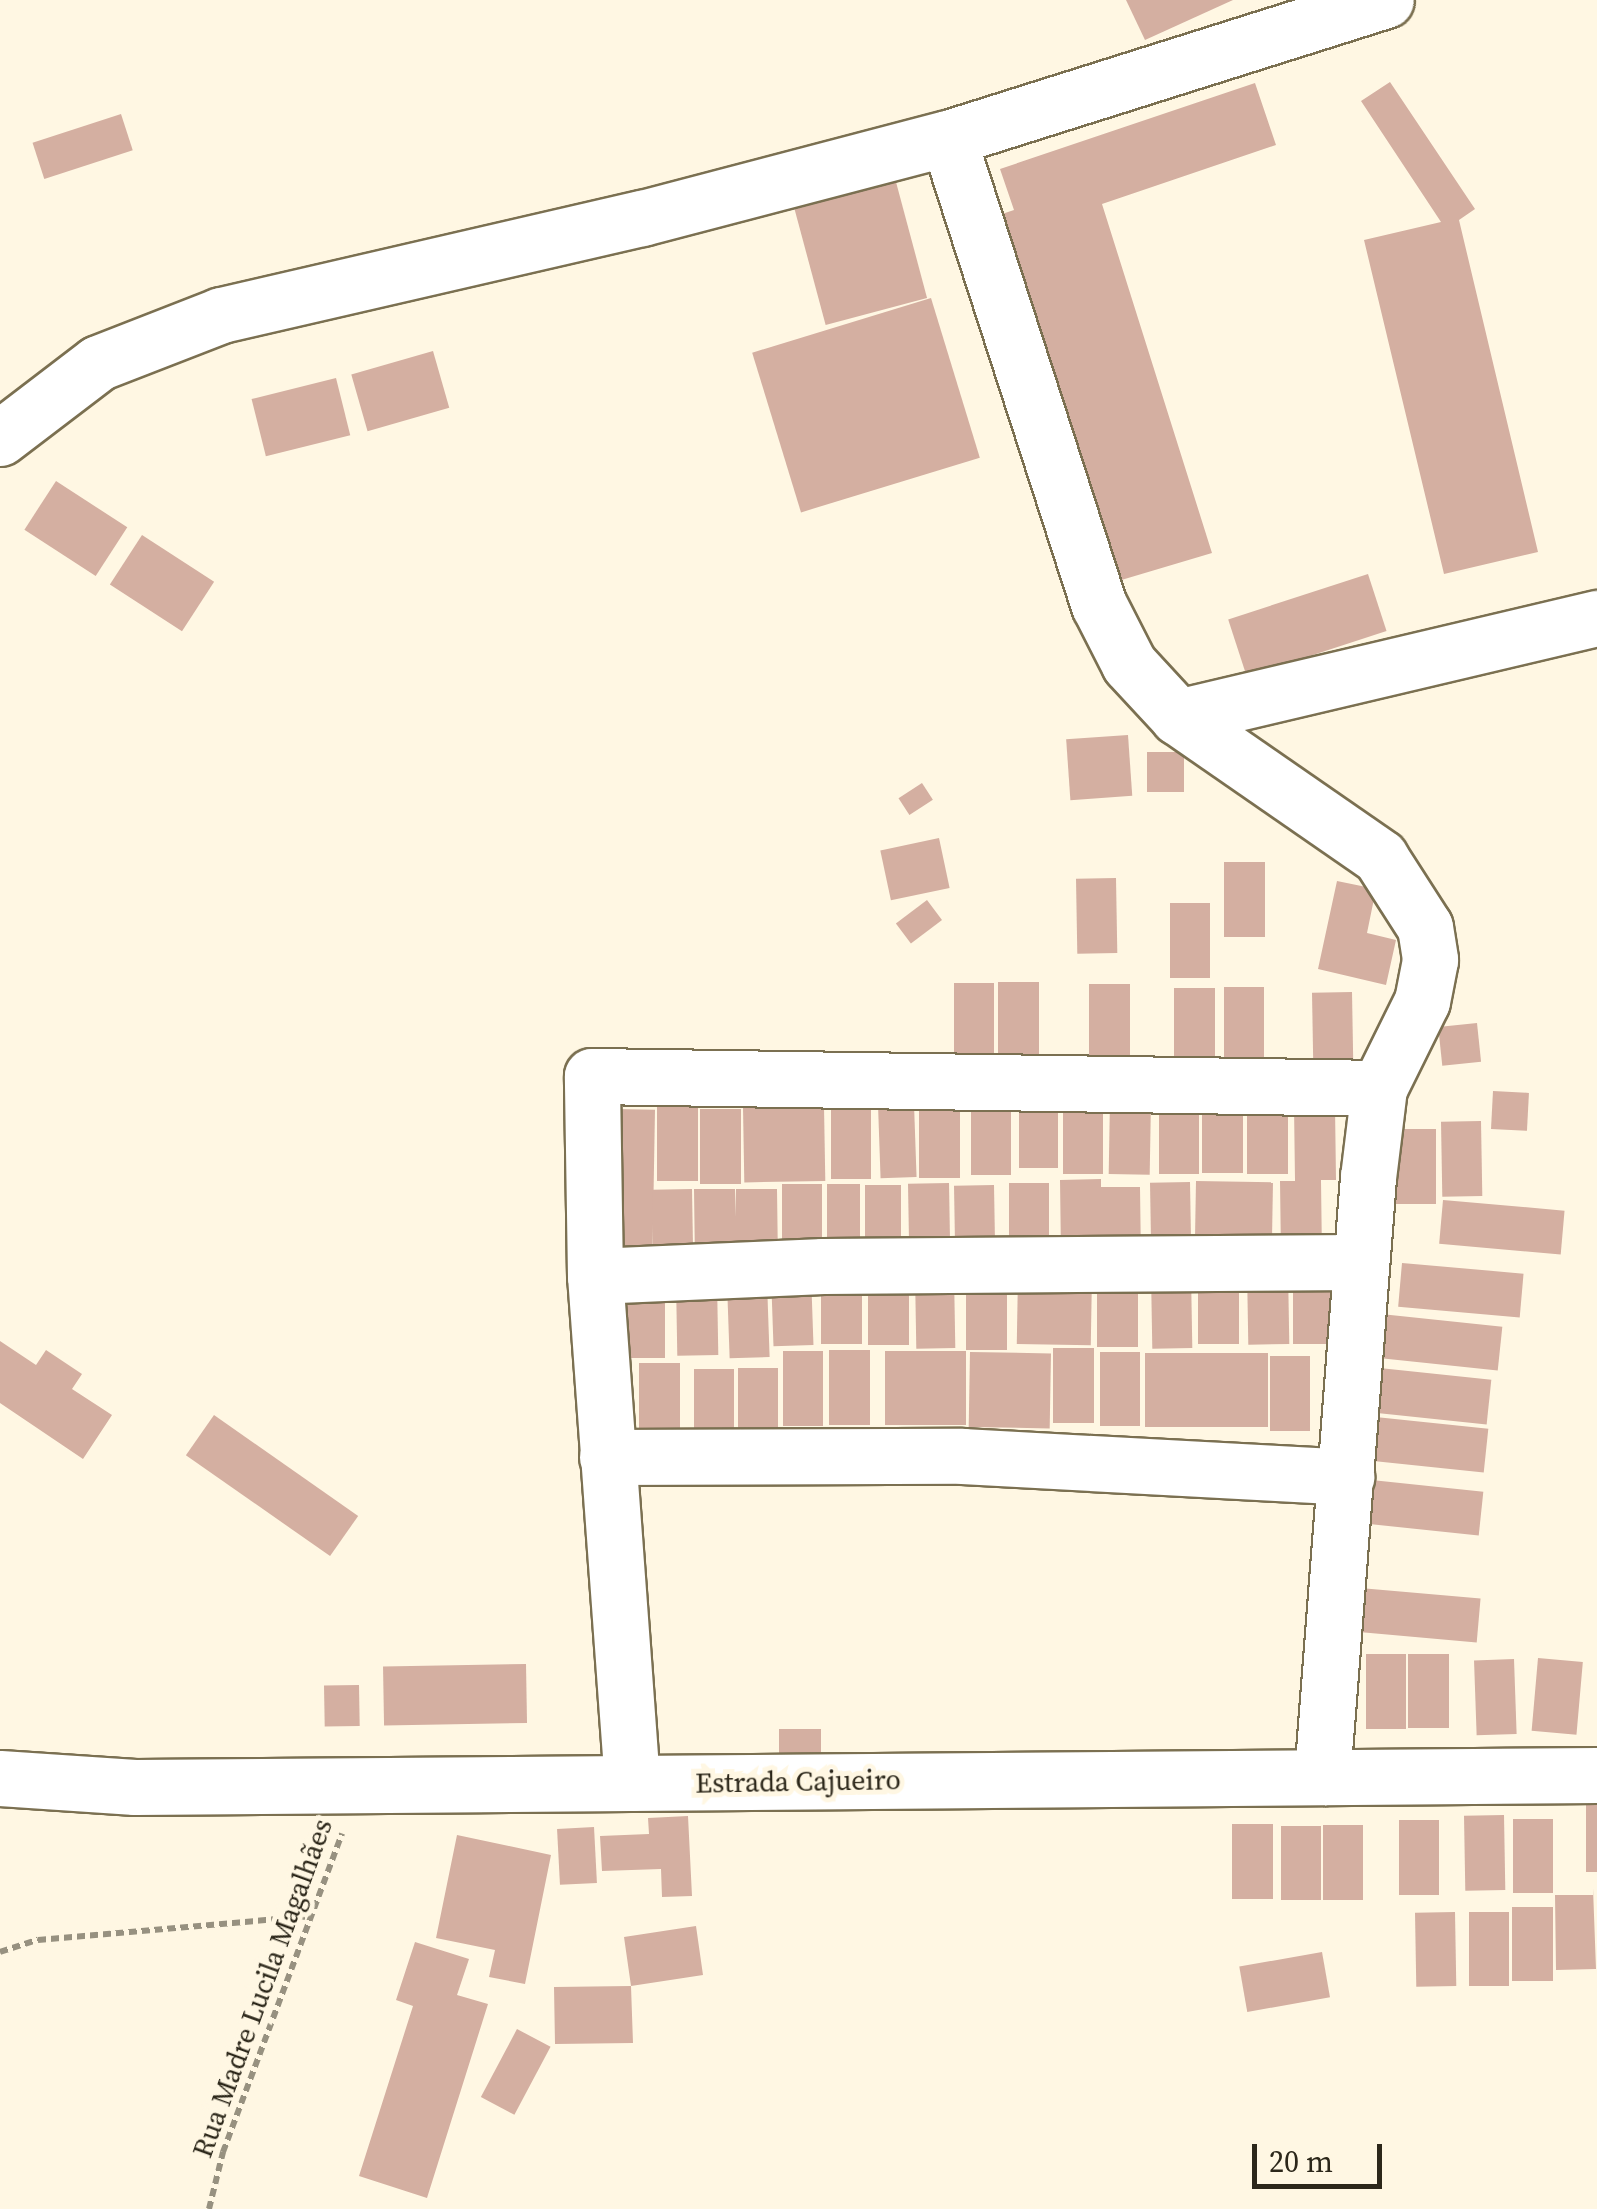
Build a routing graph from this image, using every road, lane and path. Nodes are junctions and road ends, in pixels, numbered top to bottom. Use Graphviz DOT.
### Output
graph roads {
  1 [pos="1386,0"];
  2 [pos="948,138"];
  3 [pos="0,438"];
  4 [pos="1597,618"];
  5 [pos="1178,717"];
  6 [pos="1380,1088"];
  7 [pos="1358,1262"];
  8 [pos="596,1276"];
  9 [pos="607,1457"];
  10 [pos="1346,1477"];
  11 [pos="1597,1774"];
  12 [pos="1322,1777"];
  13 [pos="0,1778"];
  14 [pos="360,1783"];
  15 [pos="632,1783"];
  16 [pos="312,1916"];
  17 [pos="0,1952"];
  18 [pos="209,2209"];
  1 -- 2 [label="street"];
  2 -- 3 [label="street"];
  2 -- 5 [label="street"];
  4 -- 5 [label="street"];
  5 -- 6 [label="street"];
  6 -- 7 [label="street"];
  6 -- 8 [label="street"];
  7 -- 8 [label="street"];
  7 -- 10 [label="street"];
  8 -- 9 [label="street"];
  9 -- 10 [label="street"];
  9 -- 15 [label="street"];
  10 -- 12 [label="street"];
  11 -- 12 [label="street, Estrada Cajueiro"];
  12 -- 15 [label="street, Estrada Cajueiro"];
  13 -- 14 [label="street, Estrada Cajueiro"];
  14 -- 15 [label="street, Estrada Cajueiro"];
  14 -- 16 [label="path, Rua Madre Lucila Magalhães"];
  16 -- 17 [label="path"];
  16 -- 18 [label="path, Rua Madre Lucila Magalhães"];
}
